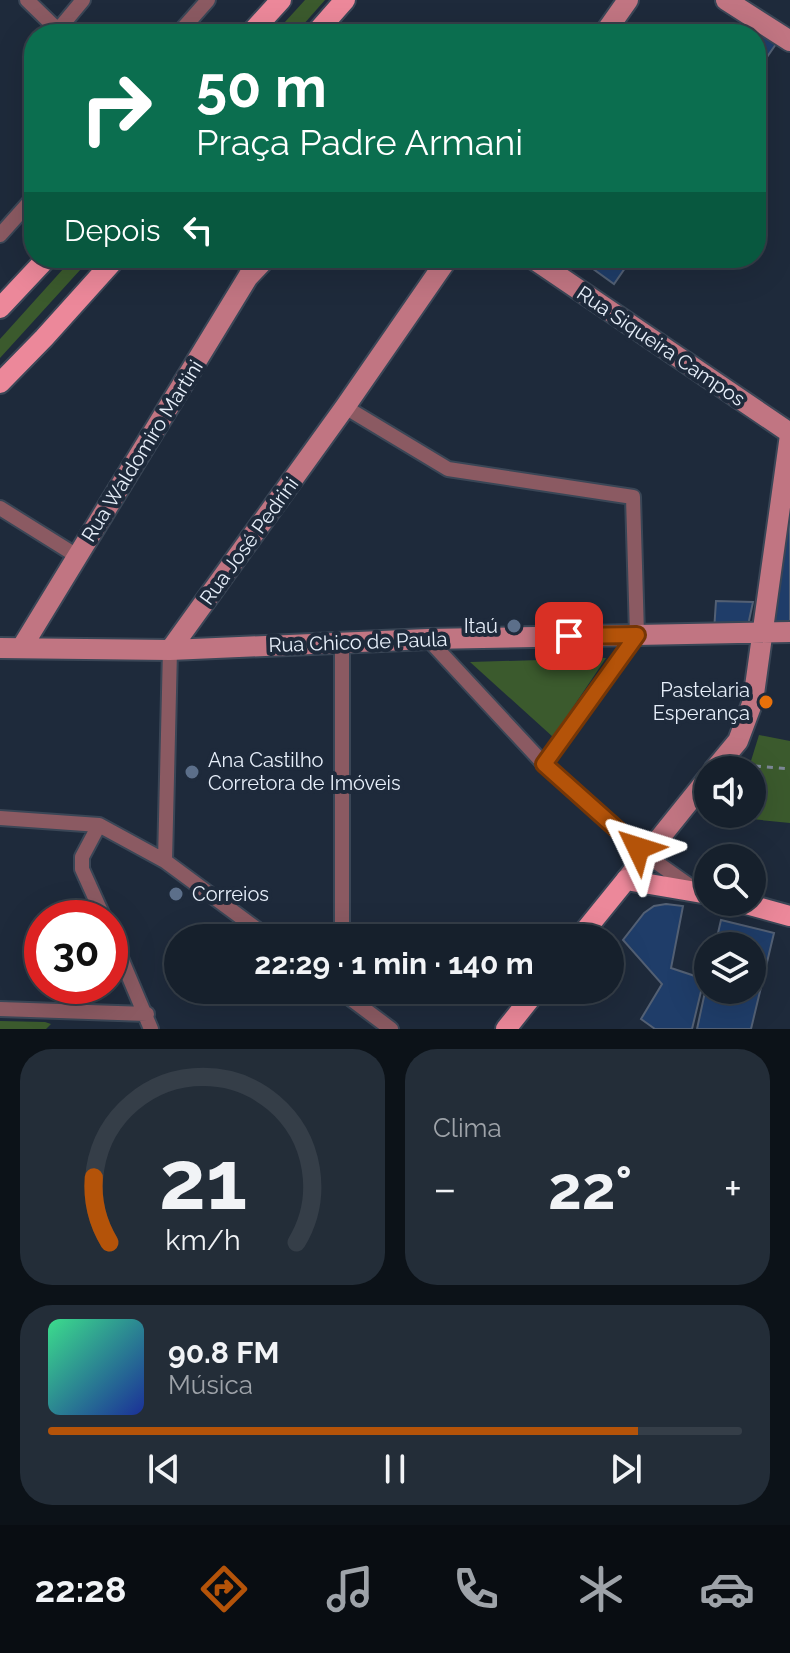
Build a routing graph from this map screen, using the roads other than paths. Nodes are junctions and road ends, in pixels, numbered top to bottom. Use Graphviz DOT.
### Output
graph roads {
  1 [pos="27,0"];
  2 [pos="83,0"];
  3 [pos="208,0"];
  4 [pos="281,0"];
  5 [pos="345,0"];
  6 [pos="628,0"];
  7 [pos="726,0"];
  8 [pos="52,24"];
  9 [pos="66,24"];
  10 [pos="187,24"];
  11 [pos="259,24"];
  12 [pos="324,24"];
  13 [pos="611,24"];
  14 [pos="763,24"];
  15 [pos="766,26"];
  16 [pos="790,41"];
  17 [pos="24,208"];
  18 [pos="0,235"];
  19 [pos="38,268"];
  20 [pos="107,268"];
  21 [pos="243,268"];
  22 [pos="257,268"];
  23 [pos="441,268"];
  24 [pos="547,268"];
  25 [pos="248,277"];
  26 [pos="0,308"];
  27 [pos="0,383"];
  28 [pos="345,407"];
  29 [pos="790,434"];
  30 [pos="0,508"];
  31 [pos="77,556"];
  32 [pos="790,632"];
  33 [pos="763,633"];
  34 [pos="637,635"];
  35 [pos="428,639"];
  36 [pos="342,642"];
  37 [pos="22,647"];
  38 [pos="0,648"];
  39 [pos="170,650"];
  40 [pos="726,756"];
  41 [pos="544,764"];
  42 [pos="694,795"];
  43 [pos="0,818"];
  44 [pos="99,825"];
  45 [pos="646,855"];
  46 [pos="165,861"];
  47 [pos="626,880"];
  48 [pos="694,886"];
  49 [pos="694,891"];
  50 [pos="96,900"];
  51 [pos="766,909"];
  52 [pos="790,916"];
  53 [pos="250,924"];
  54 [pos="342,924"];
  55 [pos="590,924"];
  56 [pos="128,974"];
  57 [pos="358,1004"];
  58 [pos="526,1004"];
  59 [pos="0,1009"];
  60 [pos="149,1022"];
  61 [pos="391,1029"];
  62 [pos="506,1029"];
  1 -- 8 [label="street"];
  2 -- 9 [label="street"];
  3 -- 10 [label="street"];
  4 -- 11 [label="main road"];
  5 -- 12 [label="main road"];
  6 -- 13 [label="main road"];
  7 -- 14 [label="main road"];
  15 -- 16 [label="main road"];
  17 -- 18 [label="street"];
  19 -- 26 [label="main road"];
  20 -- 27 [label="main road"];
  21 -- 25 [label="lane"];
  22 -- 25 [label="main road, Rua Waldomiro Martini"];
  23 -- 28 [label="main road, Rua José Pedrini"];
  24 -- 29 [label="main road, Rua Siqueira Campos"];
  25 -- 31 [label="main road, Rua Waldomiro Martini"];
  28 -- 34 [label="street"];
  28 -- 39 [label="main road, Rua José Pedrini"];
  29 -- 33 [label="main road"];
  30 -- 31 [label="street"];
  31 -- 37 [label="main road, Rua Waldomiro Martini"];
  32 -- 33 [label="main road, Rua Chico de Paula"];
  33 -- 34 [label="main road, Rua Chico de Paula"];
  33 -- 40 [label="main road"];
  34 -- 35 [label="main road, Rua Chico de Paula"];
  34 -- 41 [label="street"];
  35 -- 36 [label="main road, Rua Chico de Paula"];
  35 -- 41 [label="street"];
  36 -- 39 [label="main road, Rua Chico de Paula"];
  36 -- 54 [label="street"];
  37 -- 38 [label="main road, Rua Chico de Paula"];
  37 -- 39 [label="main road, Rua Chico de Paula"];
  39 -- 46 [label="street"];
  41 -- 45 [label="street"];
  42 -- 45 [label="main road"];
  43 -- 44 [label="street"];
  44 -- 46 [label="street"];
  44 -- 50 [label="street"];
  45 -- 47 [label="main road"];
  45 -- 48 [label="street"];
  46 -- 53 [label="street"];
  47 -- 49 [label="main road"];
  47 -- 55 [label="main road"];
  51 -- 52 [label="main road"];
  56 -- 60 [label="street"];
  57 -- 61 [label="street"];
  58 -- 62 [label="main road"];
  59 -- 60 [label="street"];
}
